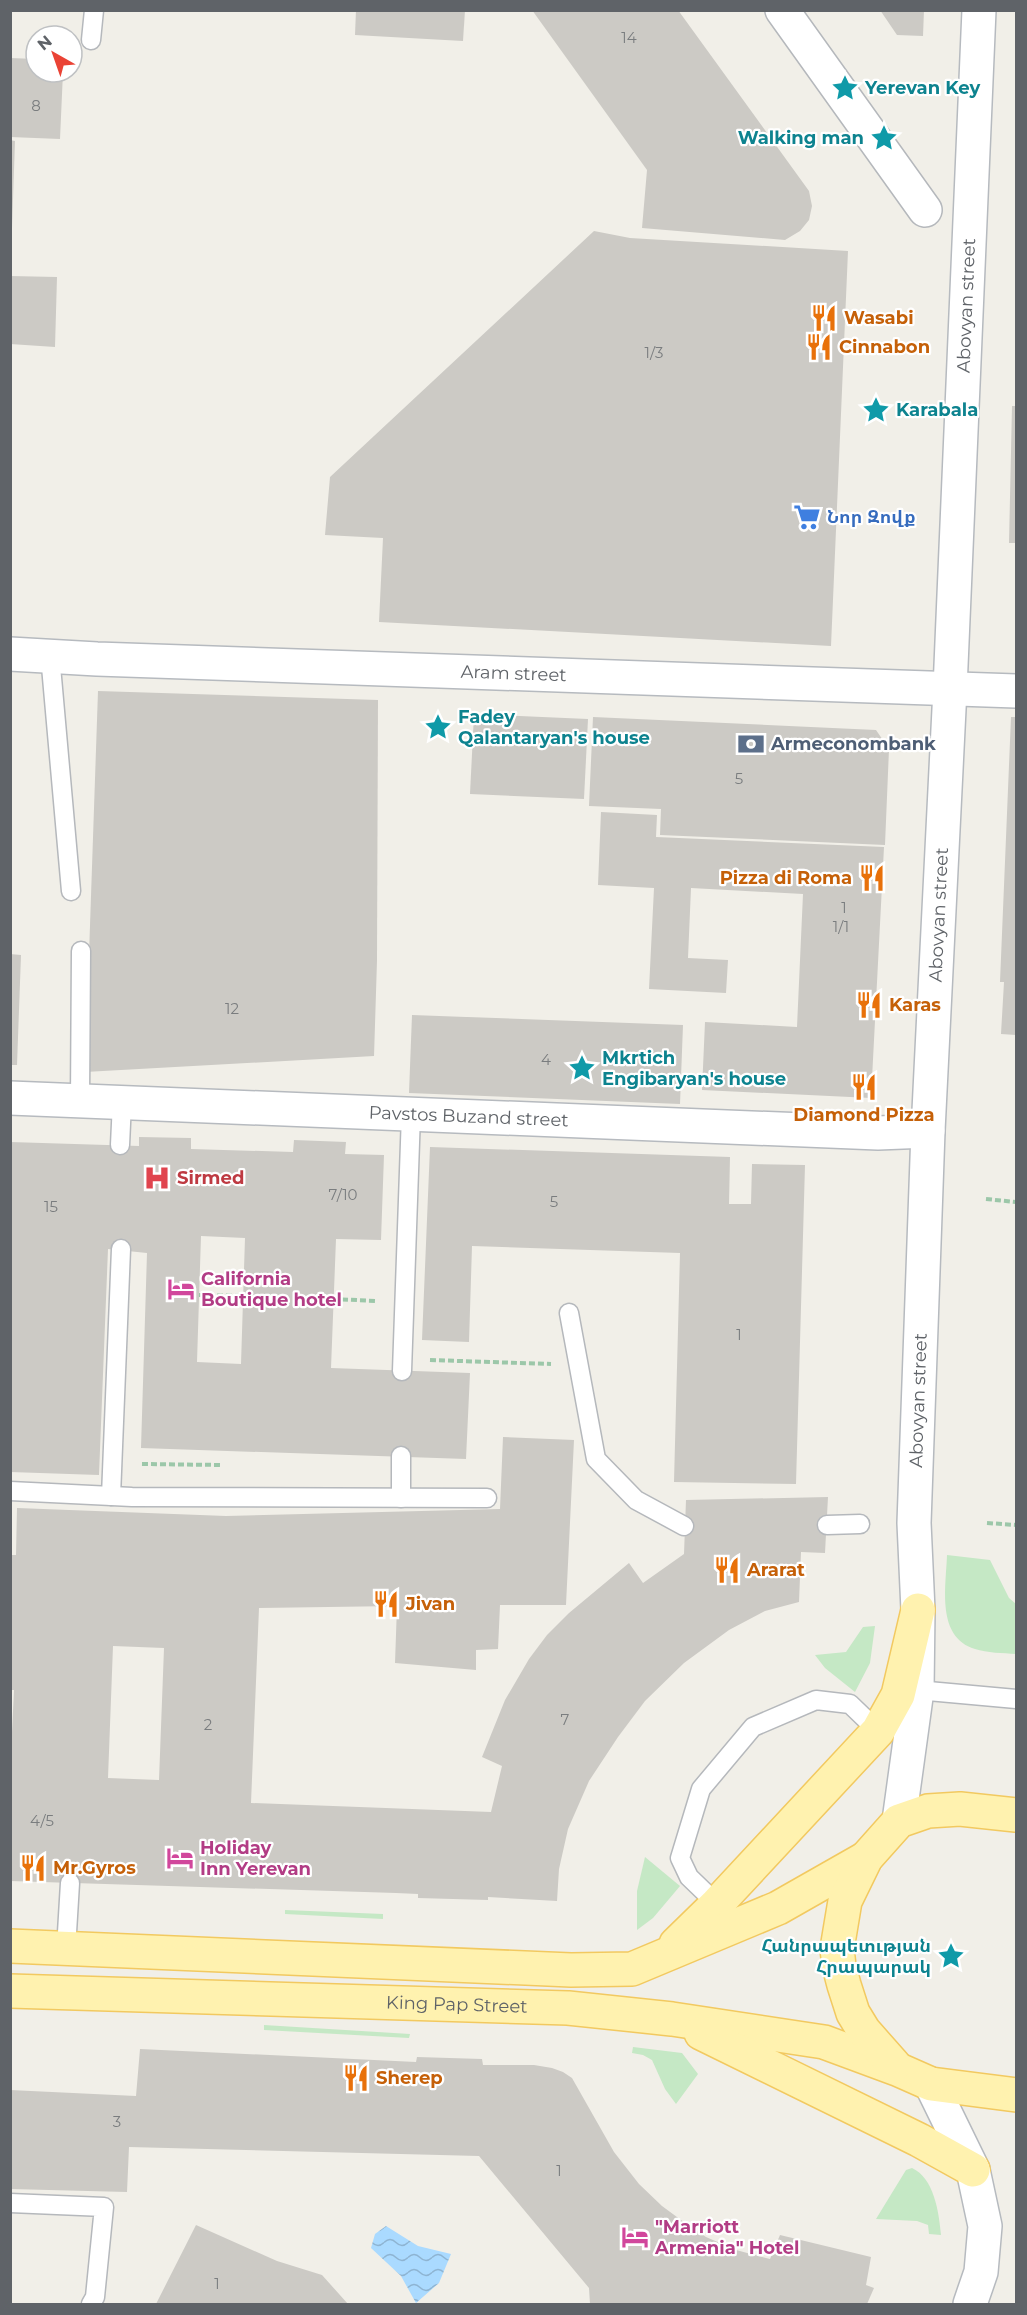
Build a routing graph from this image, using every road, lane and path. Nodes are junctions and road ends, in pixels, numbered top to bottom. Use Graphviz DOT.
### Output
graph roads {
  1 [pos="94,10"];
  2 [pos="782,10"];
  3 [pos="979,10"];
  4 [pos="91,40"];
  5 [pos="925,210"];
  6 [pos="10,654"];
  7 [pos="50,655"];
  8 [pos="950,688"];
  9 [pos="1017,691"];
  10 [pos="71,891"];
  11 [pos="81,951"];
  12 [pos="10,1098"];
  13 [pos="80,1100"];
  14 [pos="122,1102"];
  15 [pos="411,1114"];
  16 [pos="928,1131"];
  17 [pos="120,1145"];
  18 [pos="986,1199"];
  19 [pos="1017,1202"];
  20 [pos="121,1249"];
  21 [pos="199,1295"];
  22 [pos="243,1296"];
  23 [pos="333,1299"];
  24 [pos="404,1302"];
  25 [pos="569,1313"];
  26 [pos="402,1365"];
  27 [pos="579,1365"];
  28 [pos="401,1456"];
  29 [pos="133,1464"];
  30 [pos="226,1465"];
  31 [pos="10,1491"];
  32 [pos="111,1496"];
  33 [pos="401,1498"];
  34 [pos="486,1498"];
  35 [pos="860,1524"];
  36 [pos="987,1524"];
  37 [pos="827,1525"];
  38 [pos="1017,1525"];
  39 [pos="684,1526"];
  40 [pos="918,1610"];
  41 [pos="917,1690"];
  42 [pos="1017,1699"];
  43 [pos="878,1731"];
  44 [pos="1017,1815"];
  45 [pos="899,1821"];
  46 [pos="866,1858"];
  47 [pos="70,1883"];
  48 [pos="717,1904"];
  49 [pos="10,1946"];
  50 [pos="66,1948"];
  51 [pos="664,1956"];
  52 [pos="10,1991"];
  53 [pos="672,2019"];
  54 [pos="897,2069"];
  55 [pos="931,2084"];
  56 [pos="1017,2095"];
  57 [pos="973,2170"];
  58 [pos="10,2203"];
  59 [pos="91,2304"];
  60 [pos="970,2304"];
  1 -- 4 [label="lane"];
  2 -- 5 [label="street"];
  3 -- 8 [label="street, Abovyan street"];
  6 -- 7 [label="street, Aram street"];
  7 -- 8 [label="street, Aram street"];
  7 -- 10 [label="lane"];
  8 -- 9 [label="street, Aram street"];
  8 -- 16 [label="street, Abovyan street"];
  11 -- 13 [label="lane"];
  12 -- 13 [label="street, Pavstos Buzand street"];
  13 -- 14 [label="street, Pavstos Buzand street"];
  14 -- 15 [label="street, Pavstos Buzand street"];
  14 -- 17 [label="lane"];
  15 -- 16 [label="street, Pavstos Buzand street"];
  15 -- 24 [label="lane"];
  16 -- 40 [label="street, Abovyan street"];
  18 -- 19 [label="path"];
  20 -- 32 [label="lane"];
  21 -- 22 [label="path"];
  23 -- 24 [label="path"];
  24 -- 26 [label="lane"];
  25 -- 27 [label="lane"];
  26 -- 27 [label="path"];
  27 -- 39 [label="lane"];
  28 -- 33 [label="lane"];
  29 -- 30 [label="path"];
  31 -- 32 [label="lane"];
  32 -- 33 [label="lane"];
  33 -- 34 [label="lane"];
  35 -- 37 [label="lane"];
  36 -- 38 [label="path"];
  40 -- 41 [label="street, Abovyan street"];
  40 -- 43 [label="main road"];
  41 -- 42 [label="lane"];
  41 -- 45 [label="street, Abovyan street"];
  43 -- 48 [label="main road"];
  43 -- 48 [label="lane"];
  44 -- 45 [label="main road"];
  45 -- 46 [label="main road"];
  46 -- 51 [label="main road"];
  46 -- 54 [label="main road"];
  47 -- 50 [label="lane"];
  48 -- 51 [label="main road"];
  49 -- 50 [label="main road"];
  50 -- 51 [label="main road"];
  52 -- 53 [label="main road, King Pap Street"];
  53 -- 54 [label="main road, King Pap Street"];
  53 -- 57 [label="main road"];
  54 -- 55 [label="main road, King Pap Street"];
  55 -- 56 [label="main road, King Pap Street"];
  55 -- 57 [label="street"];
  57 -- 60 [label="street"];
  58 -- 59 [label="lane"];
}
